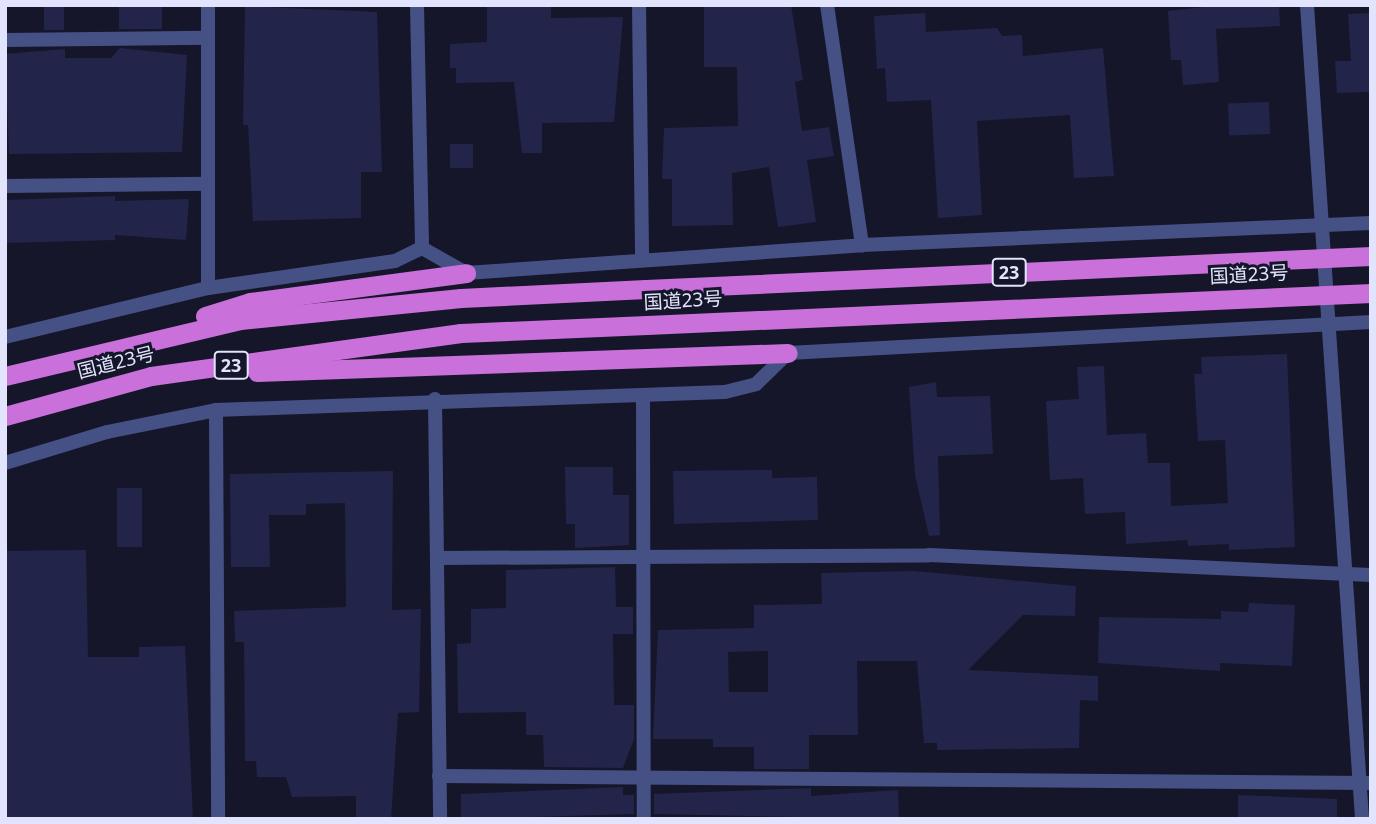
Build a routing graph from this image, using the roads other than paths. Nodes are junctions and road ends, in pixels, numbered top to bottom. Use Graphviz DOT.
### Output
graph roads {
  1 [pos="208,5"];
  2 [pos="417,5"];
  3 [pos="639,5"];
  4 [pos="827,5"];
  5 [pos="1307,5"];
  6 [pos="208,38"];
  7 [pos="5,40"];
  8 [pos="208,184"];
  9 [pos="5,186"];
  10 [pos="1371,223"];
  11 [pos="1322,225"];
  12 [pos="862,245"];
  13 [pos="422,248"];
  14 [pos="1371,256"];
  15 [pos="642,258"];
  16 [pos="466,273"];
  17 [pos="208,288"];
  18 [pos="1371,293"];
  19 [pos="1371,322"];
  20 [pos="1326,324"];
  21 [pos="5,337"];
  22 [pos="121,344"];
  23 [pos="788,353"];
  24 [pos="5,376"];
  25 [pos="151,376"];
  26 [pos="643,396"];
  27 [pos="435,399"];
  28 [pos="216,410"];
  29 [pos="5,416"];
  30 [pos="5,463"];
  31 [pos="643,556"];
  32 [pos="437,558"];
  33 [pos="1371,575"];
  34 [pos="1344,576"];
  35 [pos="439,776"];
  36 [pos="644,776"];
  37 [pos="1365,783"];
  38 [pos="218,819"];
  39 [pos="440,819"];
  40 [pos="644,819"];
  41 [pos="1362,819"];
  1 -- 6 [label="street"];
  2 -- 13 [label="street"];
  3 -- 15 [label="street"];
  4 -- 12 [label="street"];
  5 -- 11 [label="street"];
  6 -- 7 [label="street"];
  6 -- 8 [label="street"];
  8 -- 9 [label="street"];
  8 -- 17 [label="street"];
  10 -- 11 [label="street"];
  11 -- 12 [label="street"];
  11 -- 20 [label="street"];
  12 -- 15 [label="street"];
  13 -- 16 [label="street"];
  13 -- 17 [label="street"];
  14 -- 22 [label="highway, 国道23号 / 23, bridge"];
  15 -- 16 [label="street"];
  16 -- 22 [label="highway"];
  17 -- 21 [label="street"];
  18 -- 25 [label="highway, 国道23号 / 23, bridge"];
  19 -- 20 [label="street"];
  20 -- 23 [label="street"];
  20 -- 34 [label="street"];
  22 -- 24 [label="highway, 国道23号 / 23"];
  23 -- 25 [label="highway"];
  23 -- 26 [label="street"];
  25 -- 29 [label="highway, 国道23号 / 23"];
  26 -- 27 [label="street"];
  26 -- 31 [label="street"];
  27 -- 28 [label="street"];
  27 -- 32 [label="street"];
  28 -- 30 [label="street"];
  28 -- 38 [label="street"];
  31 -- 32 [label="street"];
  31 -- 34 [label="street"];
  31 -- 36 [label="street"];
  32 -- 35 [label="street"];
  33 -- 34 [label="street"];
  34 -- 37 [label="street"];
  35 -- 36 [label="street"];
  35 -- 39 [label="street"];
  36 -- 37 [label="street"];
  36 -- 40 [label="street"];
  37 -- 41 [label="street"];
}
